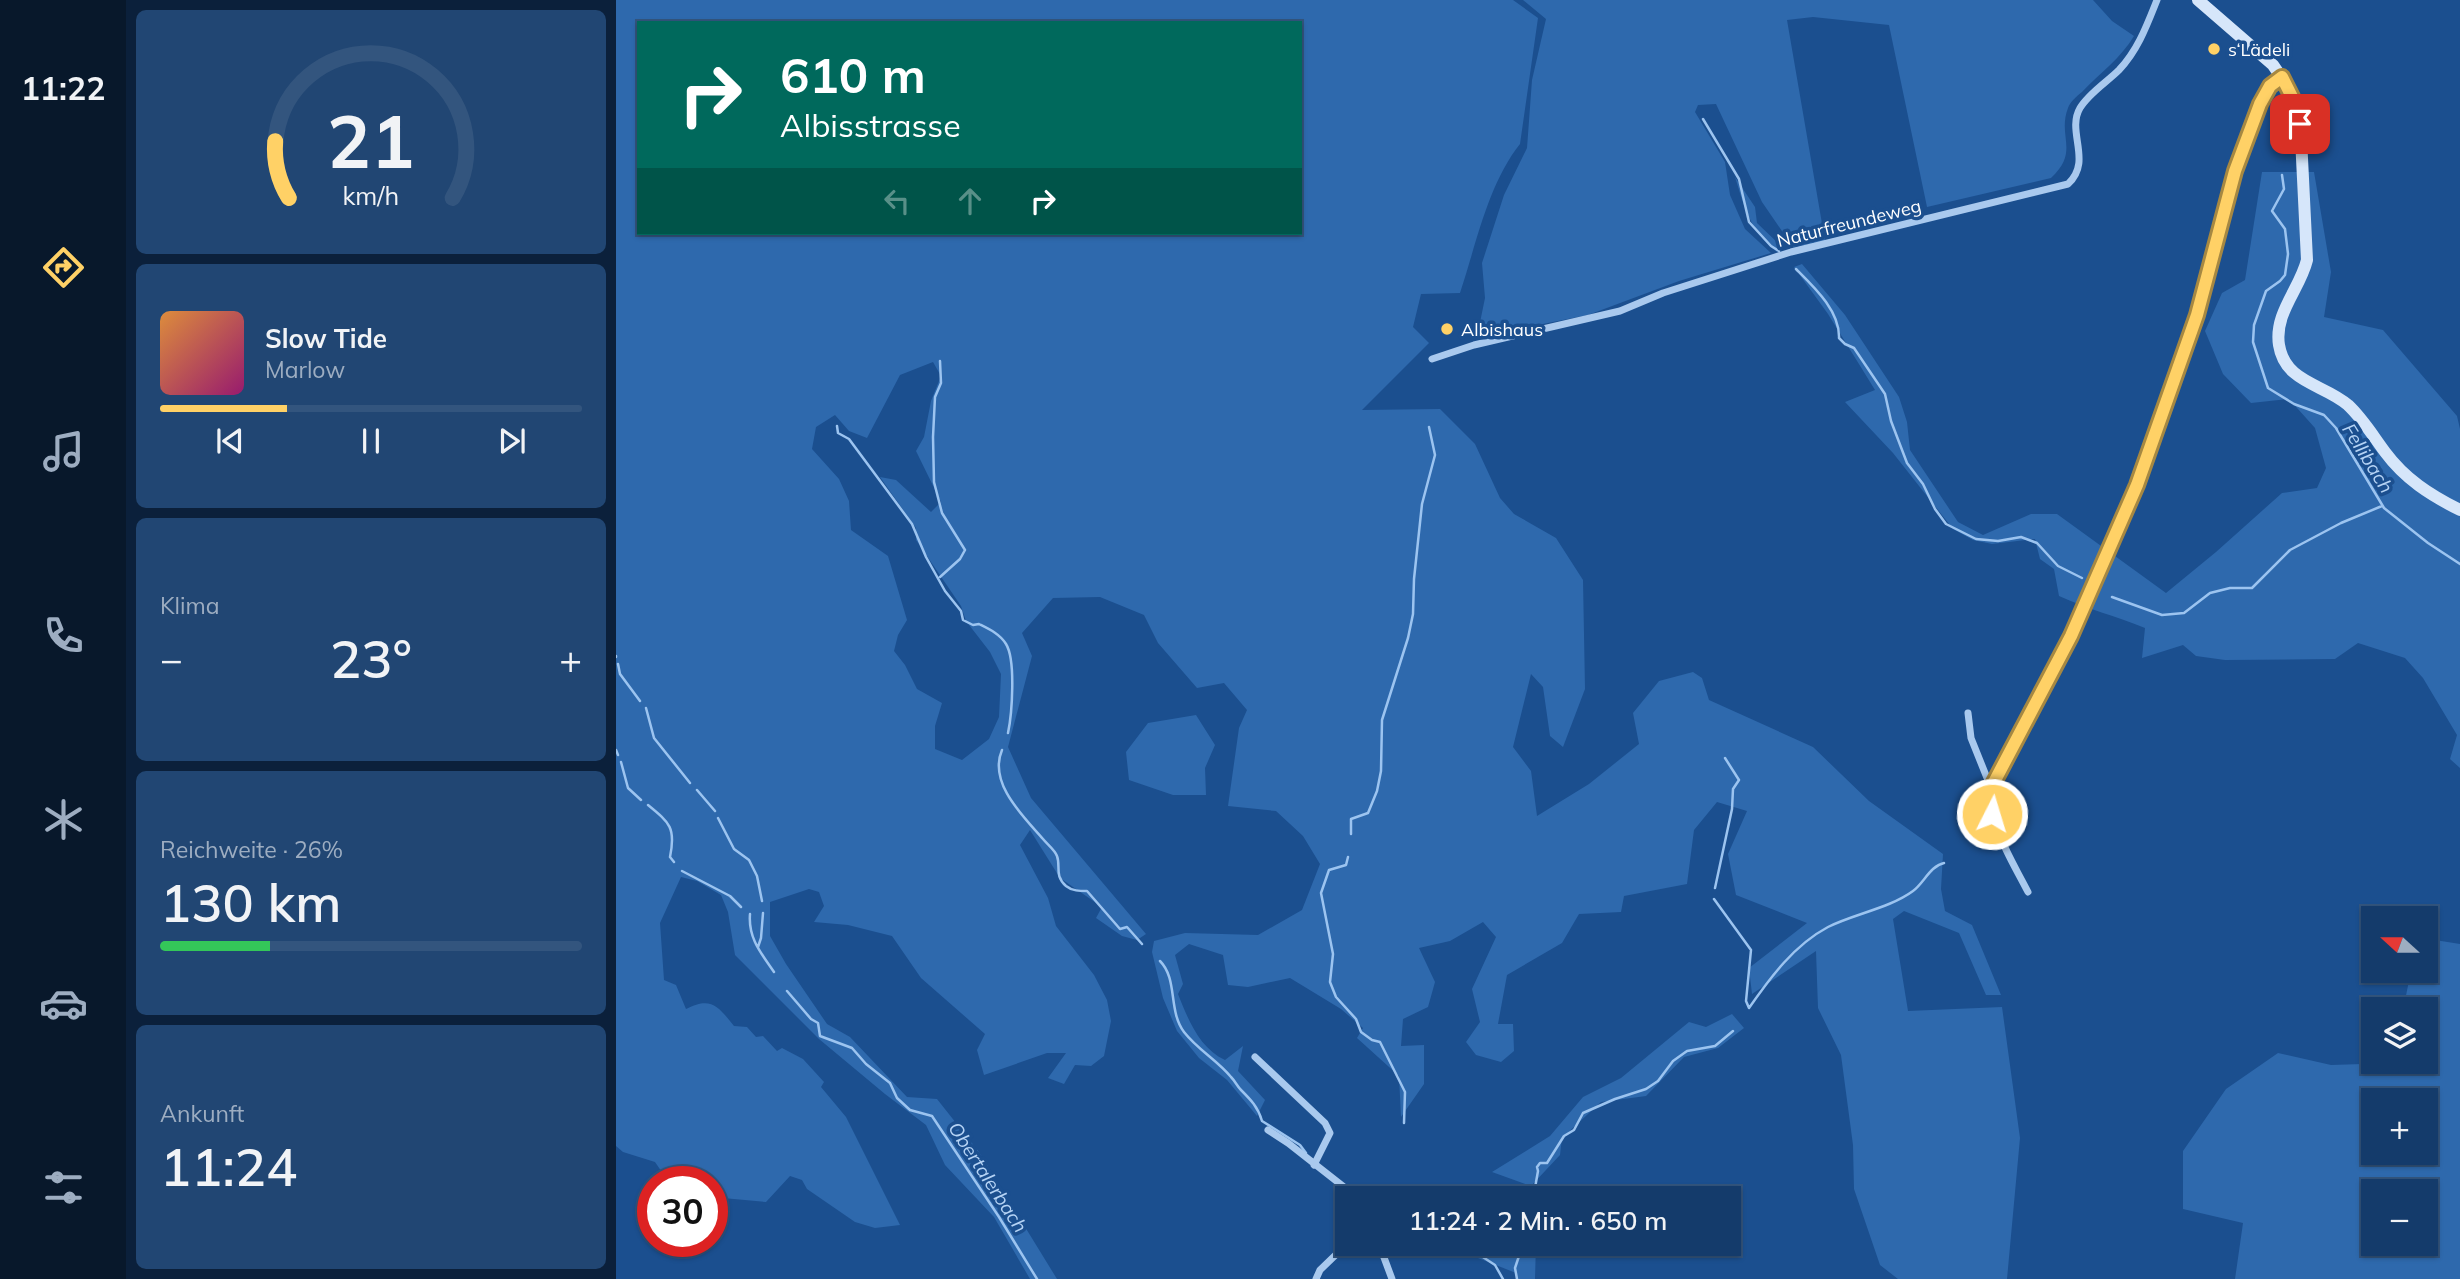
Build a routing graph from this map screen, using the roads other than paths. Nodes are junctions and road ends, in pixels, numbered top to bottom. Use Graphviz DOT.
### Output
graph roads {
  1 [pos="2157,0"];
  2 [pos="2198,0"];
  3 [pos="2282,77"];
  4 [pos="1432,359"];
  5 [pos="2460,510"];
  6 [pos="1968,713"];
  7 [pos="1991,788"];
  8 [pos="2028,892"];
  9 [pos="1255,1057"];
  10 [pos="1268,1130"];
  11 [pos="1314,1165"];
  12 [pos="1343,1186"];
  13 [pos="1335,1256"];
  14 [pos="1383,1256"];
  15 [pos="1317,1279"];
  16 [pos="1392,1279"];
  1 -- 4 [label="street, Naturfreundeweg"];
  2 -- 3 [label="main road"];
  3 -- 5 [label="main road"];
  3 -- 7 [label="street"];
  6 -- 7 [label="street"];
  7 -- 8 [label="street"];
  9 -- 11 [label="street"];
  10 -- 11 [label="street"];
  11 -- 12 [label="street"];
  13 -- 15 [label="street"];
  14 -- 16 [label="street"];
}
